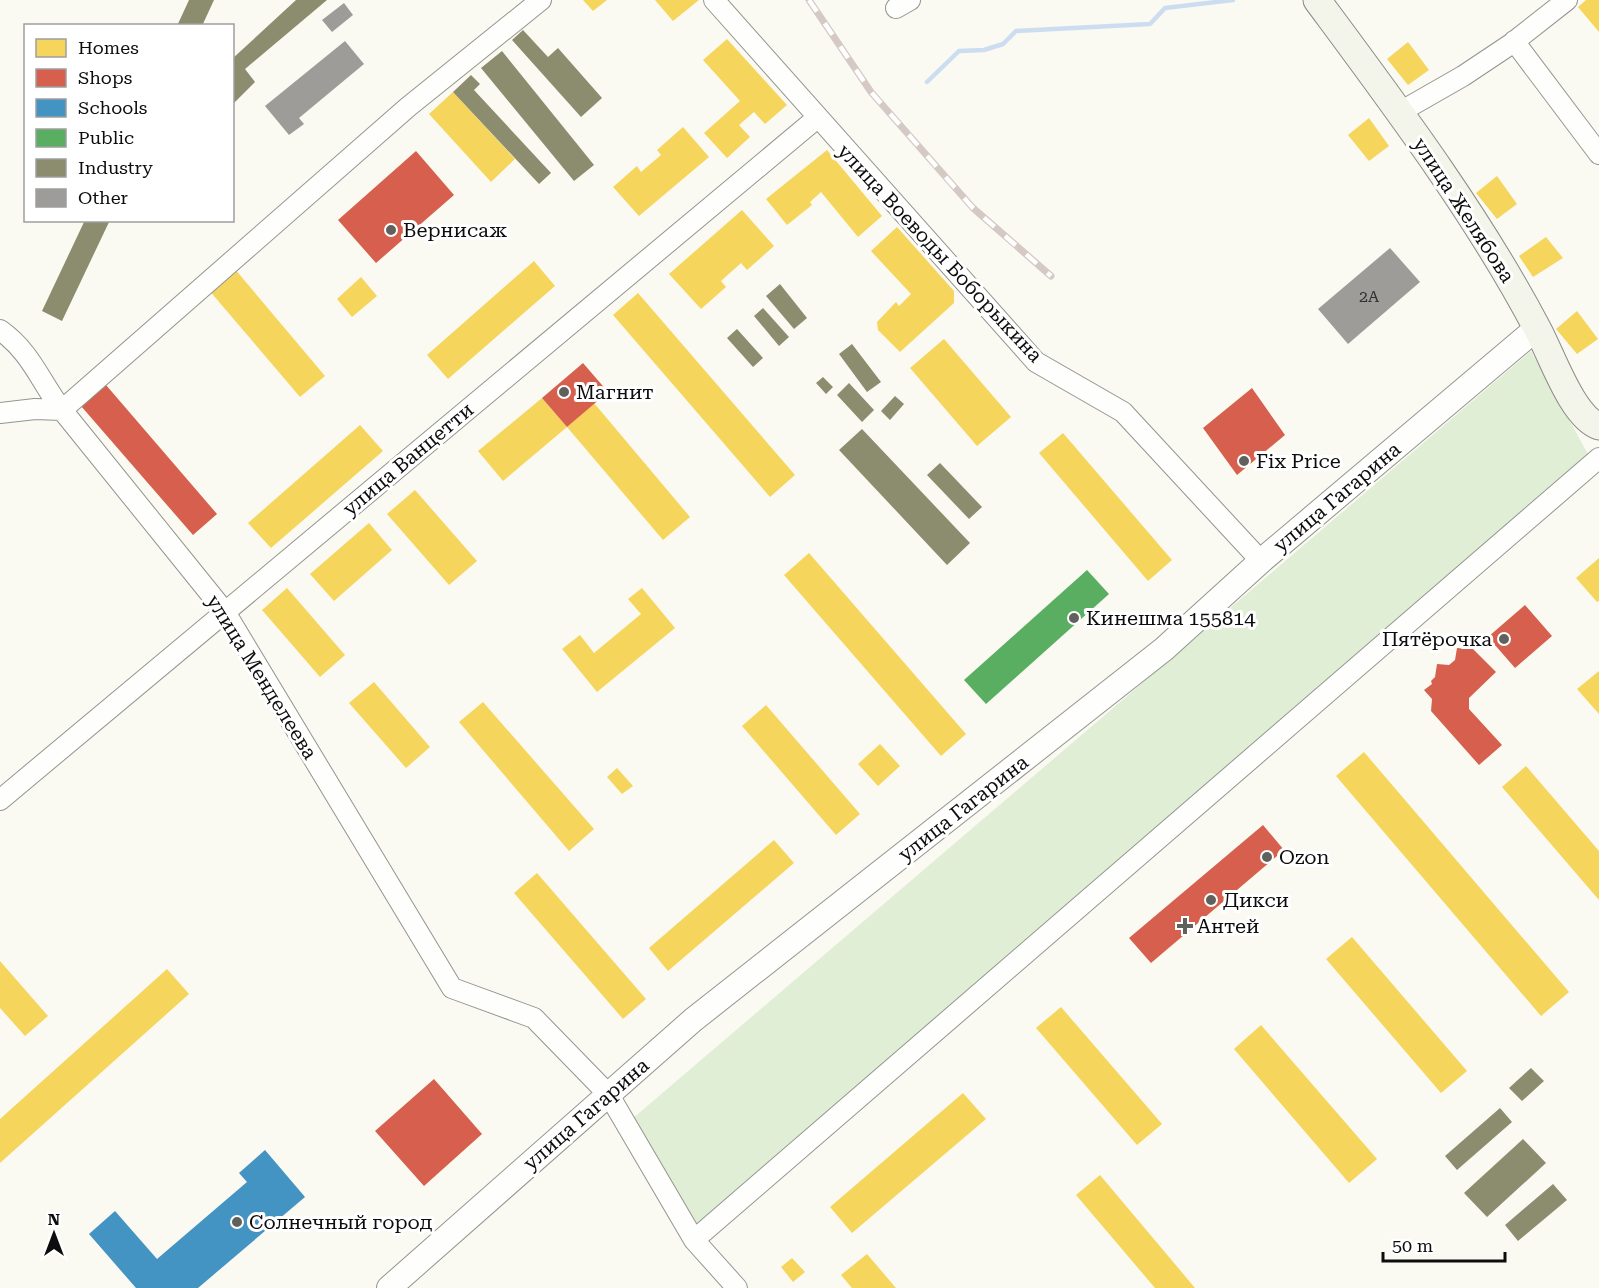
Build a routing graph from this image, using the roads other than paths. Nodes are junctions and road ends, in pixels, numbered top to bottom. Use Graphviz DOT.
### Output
graph roads {
  1 [pos="541,0"];
  2 [pos="714,0"];
  3 [pos="1317,0"];
  4 [pos="1567,0"];
  5 [pos="1514,42"];
  6 [pos="1400,112"];
  7 [pos="817,118"];
  8 [pos="1599,154"];
  9 [pos="1537,327"];
  10 [pos="0,330"];
  11 [pos="62,410"];
  12 [pos="0,412"];
  13 [pos="1599,426"];
  14 [pos="1599,458"];
  15 [pos="1261,561"];
  16 [pos="225,612"];
  17 [pos="0,800"];
  18 [pos="609,1095"];
  19 [pos="694,1240"];
  20 [pos="389,1288"];
  21 [pos="737,1288"];
  1 -- 11 [label="street"];
  2 -- 7 [label="street, улица Воеводы Боборыкина"];
  3 -- 6 [label="main road, улица Желябова"];
  4 -- 5 [label="street"];
  5 -- 6 [label="street"];
  5 -- 8 [label="street"];
  6 -- 9 [label="main road, улица Желябова"];
  7 -- 15 [label="street, улица Воеводы Боборыкина"];
  7 -- 16 [label="street, улица Ванцетти"];
  9 -- 13 [label="main road, улица Желябова"];
  9 -- 15 [label="street, улица Гагарина"];
  10 -- 11 [label="street, улица Менделеева"];
  11 -- 12 [label="street"];
  11 -- 16 [label="street, улица Менделеева"];
  14 -- 19 [label="street"];
  15 -- 18 [label="street, улица Гагарина"];
  16 -- 17 [label="street, улица Ванцетти"];
  16 -- 18 [label="street, улица Менделеева"];
  18 -- 19 [label="street"];
  18 -- 20 [label="street, улица Гагарина"];
  19 -- 21 [label="street"];
}
